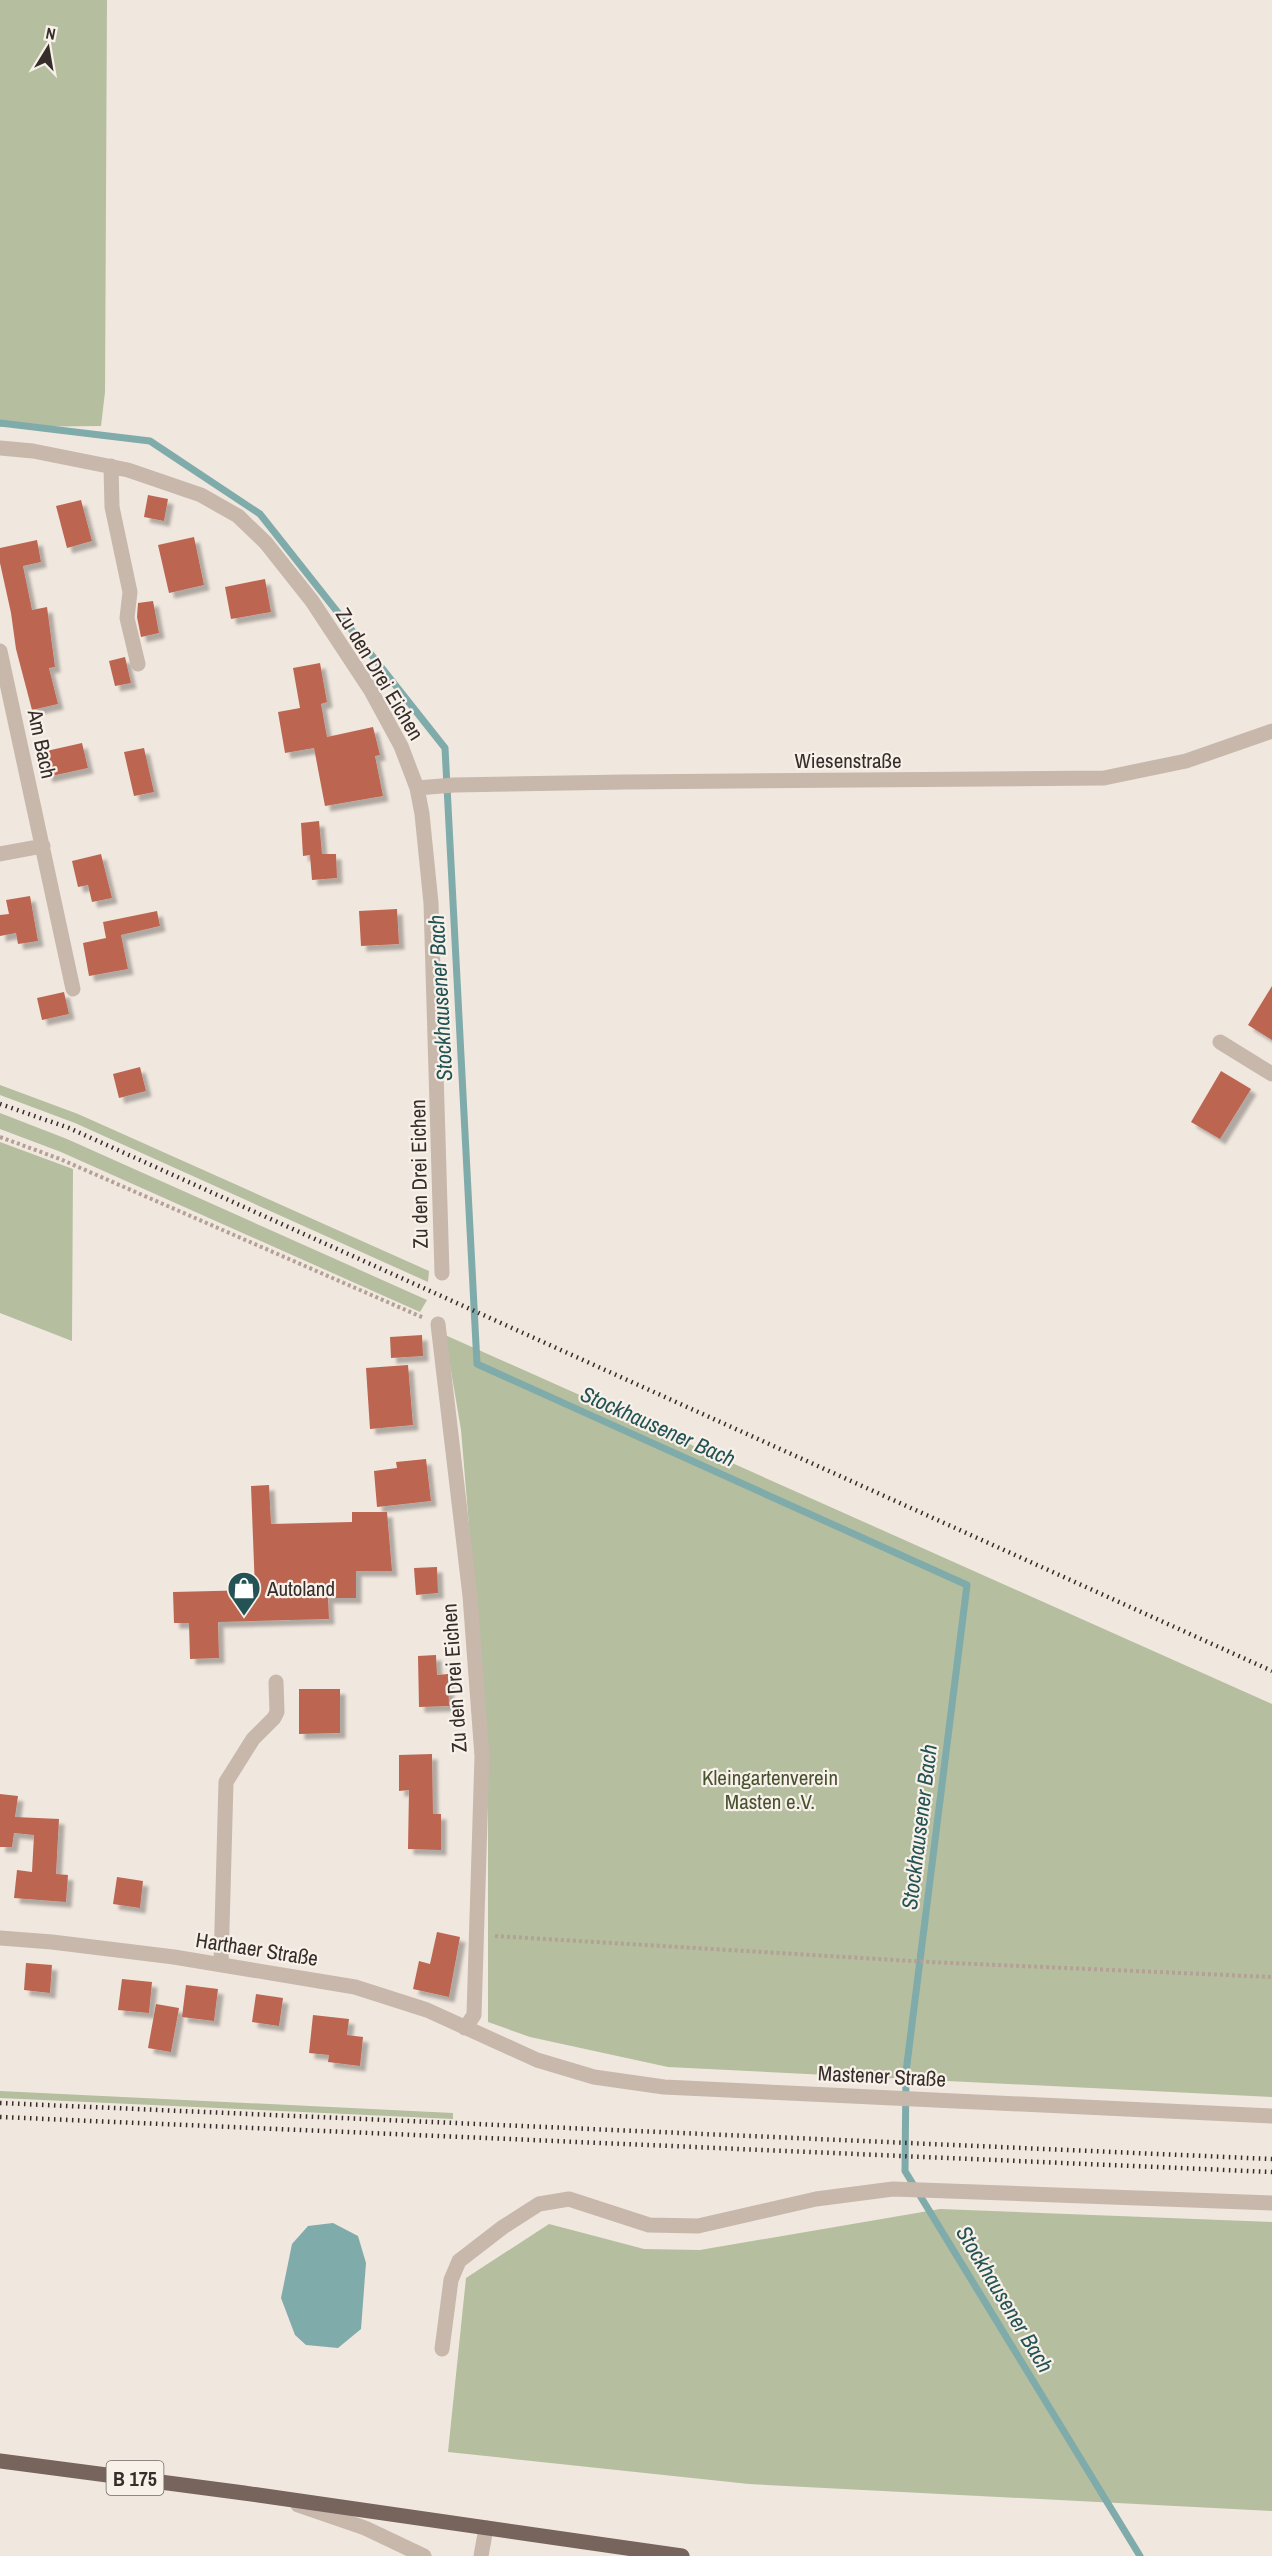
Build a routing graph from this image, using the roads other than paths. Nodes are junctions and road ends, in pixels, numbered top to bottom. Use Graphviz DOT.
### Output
graph roads {
  1 [pos="0,448"];
  2 [pos="111,466"];
  3 [pos="0,651"];
  4 [pos="138,664"];
  5 [pos="1272,731"];
  6 [pos="417,788"];
  7 [pos="43,846"];
  8 [pos="0,854"];
  9 [pos="73,989"];
  10 [pos="1220,1042"];
  11 [pos="1272,1074"];
  12 [pos="442,1274"];
  13 [pos="438,1324"];
  14 [pos="276,1682"];
  15 [pos="0,1938"];
  16 [pos="221,1964"];
  17 [pos="465,2028"];
  18 [pos="496,2043"];
  19 [pos="1272,2116"];
  20 [pos="1272,2203"];
  21 [pos="442,2349"];
  22 [pos="0,2461"];
  23 [pos="269,2497"];
  24 [pos="486,2528"];
  25 [pos="424,2556"];
  26 [pos="481,2556"];
  27 [pos="682,2556"];
  1 -- 2 [label="street, Zu den Drei Eichen"];
  2 -- 4 [label="street"];
  2 -- 6 [label="street, Zu den Drei Eichen"];
  3 -- 7 [label="street, Am Bach"];
  5 -- 6 [label="street, Wiesenstraße"];
  6 -- 12 [label="street, Zu den Drei Eichen"];
  7 -- 8 [label="street"];
  7 -- 9 [label="street, Am Bach"];
  10 -- 11 [label="street"];
  13 -- 17 [label="street, Zu den Drei Eichen"];
  14 -- 16 [label="street"];
  15 -- 16 [label="street, Harthaer Straße"];
  16 -- 17 [label="street, Harthaer Straße"];
  17 -- 18 [label="street, Harthaer Straße"];
  18 -- 19 [label="street, Mastener Straße"];
  20 -- 21 [label="street"];
  22 -- 23 [label="main road, B 175"];
  23 -- 24 [label="main road, B 175"];
  23 -- 25 [label="street"];
  24 -- 26 [label="street"];
  24 -- 27 [label="main road, B 175"];
}
